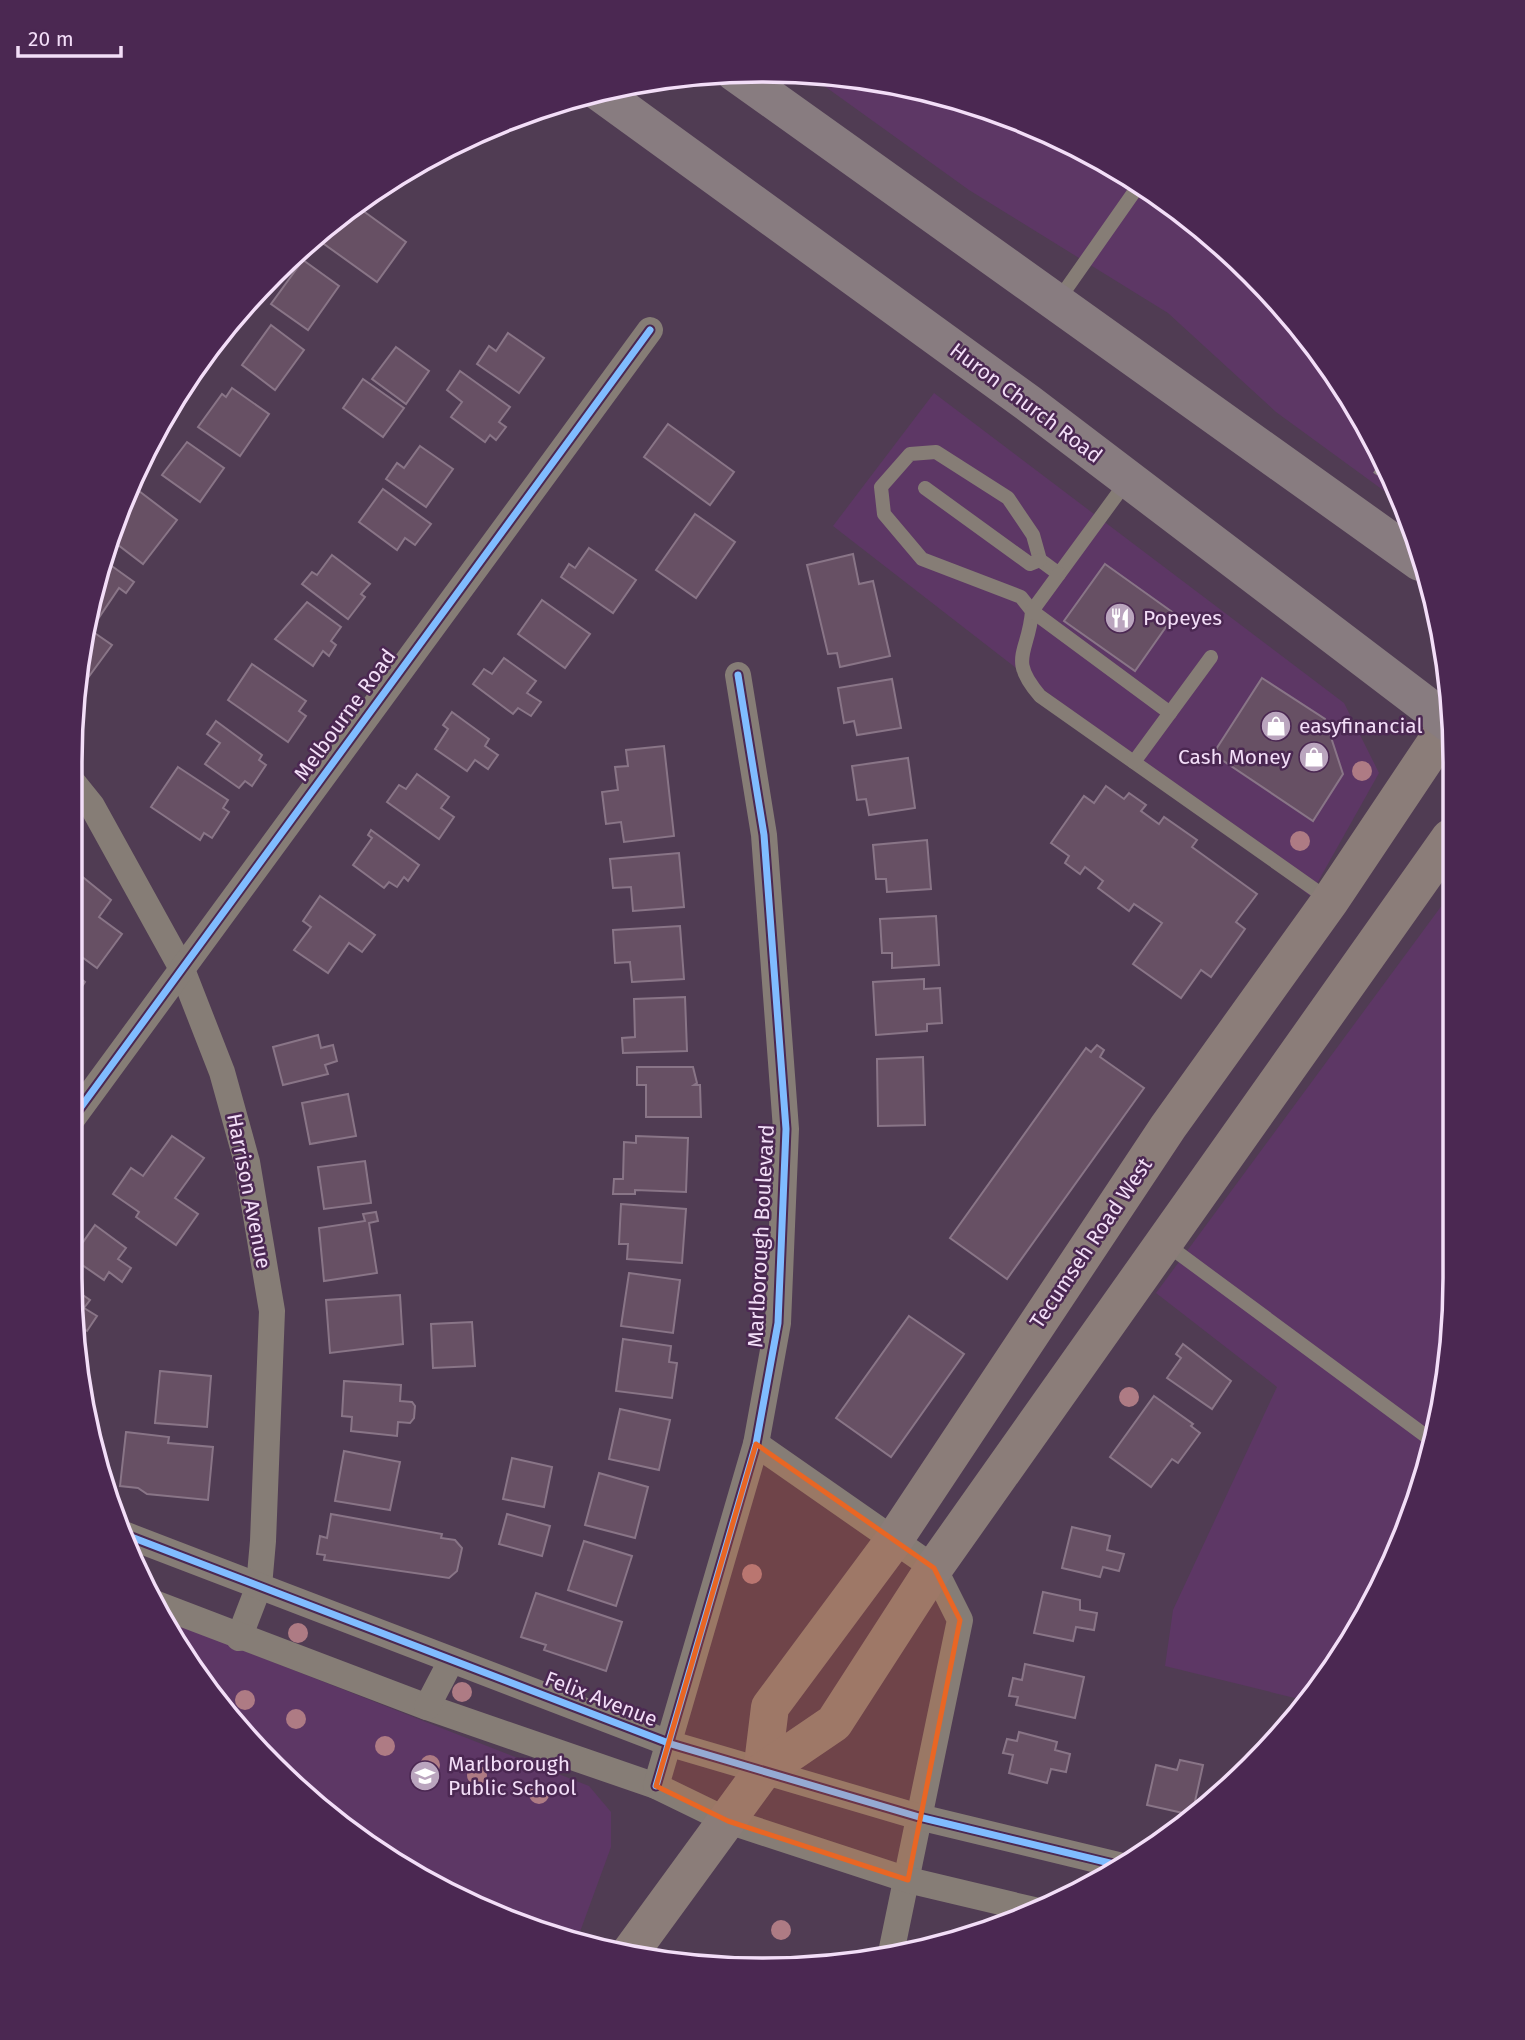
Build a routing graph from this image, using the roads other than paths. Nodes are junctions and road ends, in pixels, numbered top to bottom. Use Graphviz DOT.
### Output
graph roads {
  1 [pos="749,83"];
  2 [pos="610,100"];
  3 [pos="1134,193"];
  4 [pos="1056,303"];
  5 [pos="650,330"];
  6 [pos="1128,480"];
  7 [pos="925,488"];
  8 [pos="1410,555"];
  9 [pos="1040,560"];
  10 [pos="1059,574"];
  11 [pos="1032,611"];
  12 [pos="1211,657"];
  13 [pos="738,675"];
  14 [pos="1170,713"];
  15 [pos="1441,717"];
  16 [pos="1442,734"];
  17 [pos="1134,762"];
  18 [pos="82,794"];
  19 [pos="1443,848"];
  20 [pos="1330,901"];
  21 [pos="181,967"];
  22 [pos="82,1105"];
  23 [pos="1166,1244"];
  24 [pos="1424,1435"];
  25 [pos="756,1444"];
  26 [pos="134,1538"];
  27 [pos="894,1540"];
  28 [pos="934,1568"];
  29 [pos="259,1586"];
  30 [pos="168,1609"];
  31 [pos="239,1638"];
  32 [pos="451,1661"];
  33 [pos="427,1707"];
  34 [pos="671,1744"];
  35 [pos="762,1772"];
  36 [pos="656,1786"];
  37 [pos="919,1817"];
  38 [pos="729,1821"];
  39 [pos="1109,1863"];
  40 [pos="908,1880"];
  41 [pos="1021,1907"];
  42 [pos="894,1945"];
  43 [pos="635,1946"];
  1 -- 4 [label="highway"];
  2 -- 6 [label="highway, Huron Church Road"];
  3 -- 4 [label="lane"];
  4 -- 8 [label="highway"];
  5 -- 21 [label="street, Melbourne Road"];
  6 -- 10 [label="lane"];
  6 -- 15 [label="highway, Huron Church Road"];
  7 -- 9 [label="lane"];
  9 -- 10 [label="lane"];
  9 -- 11 [label="lane"];
  10 -- 11 [label="lane"];
  11 -- 14 [label="lane"];
  11 -- 17 [label="lane"];
  12 -- 14 [label="lane"];
  13 -- 25 [label="street, Marlborough Boulevard"];
  14 -- 17 [label="lane"];
  16 -- 20 [label="main road, Tecumseh Road West"];
  17 -- 20 [label="lane"];
  18 -- 21 [label="street, Harrison Avenue"];
  19 -- 23 [label="main road, Tecumseh Road West"];
  20 -- 27 [label="main road, Tecumseh Road West"];
  21 -- 22 [label="street, Melbourne Road"];
  21 -- 29 [label="street, Harrison Avenue"];
  23 -- 24 [label="lane"];
  23 -- 28 [label="main road, Tecumseh Road West"];
  25 -- 27 [label="street"];
  25 -- 34 [label="street, Marlborough Boulevard"];
  26 -- 29 [label="street, Felix Avenue"];
  27 -- 28 [label="street"];
  27 -- 35 [label="main road, Tecumseh Road West"];
  28 -- 35 [label="main road, Tecumseh Road West"];
  28 -- 37 [label="street"];
  29 -- 31 [label="street, Harrison Avenue"];
  29 -- 32 [label="street, Felix Avenue"];
  30 -- 31 [label="street"];
  31 -- 33 [label="street"];
  32 -- 33 [label="street"];
  32 -- 34 [label="street, Felix Avenue"];
  33 -- 36 [label="street"];
  34 -- 35 [label="street, Felix Avenue"];
  34 -- 36 [label="street, Marlborough Boulevard"];
  35 -- 37 [label="street, Felix Avenue"];
  35 -- 38 [label="main road, Tecumseh Road West"];
  36 -- 38 [label="street"];
  37 -- 39 [label="street, Felix Avenue"];
  37 -- 40 [label="street"];
  38 -- 40 [label="street"];
  38 -- 43 [label="main road, Tecumseh Road West"];
  40 -- 41 [label="street"];
  40 -- 42 [label="street"];
}
